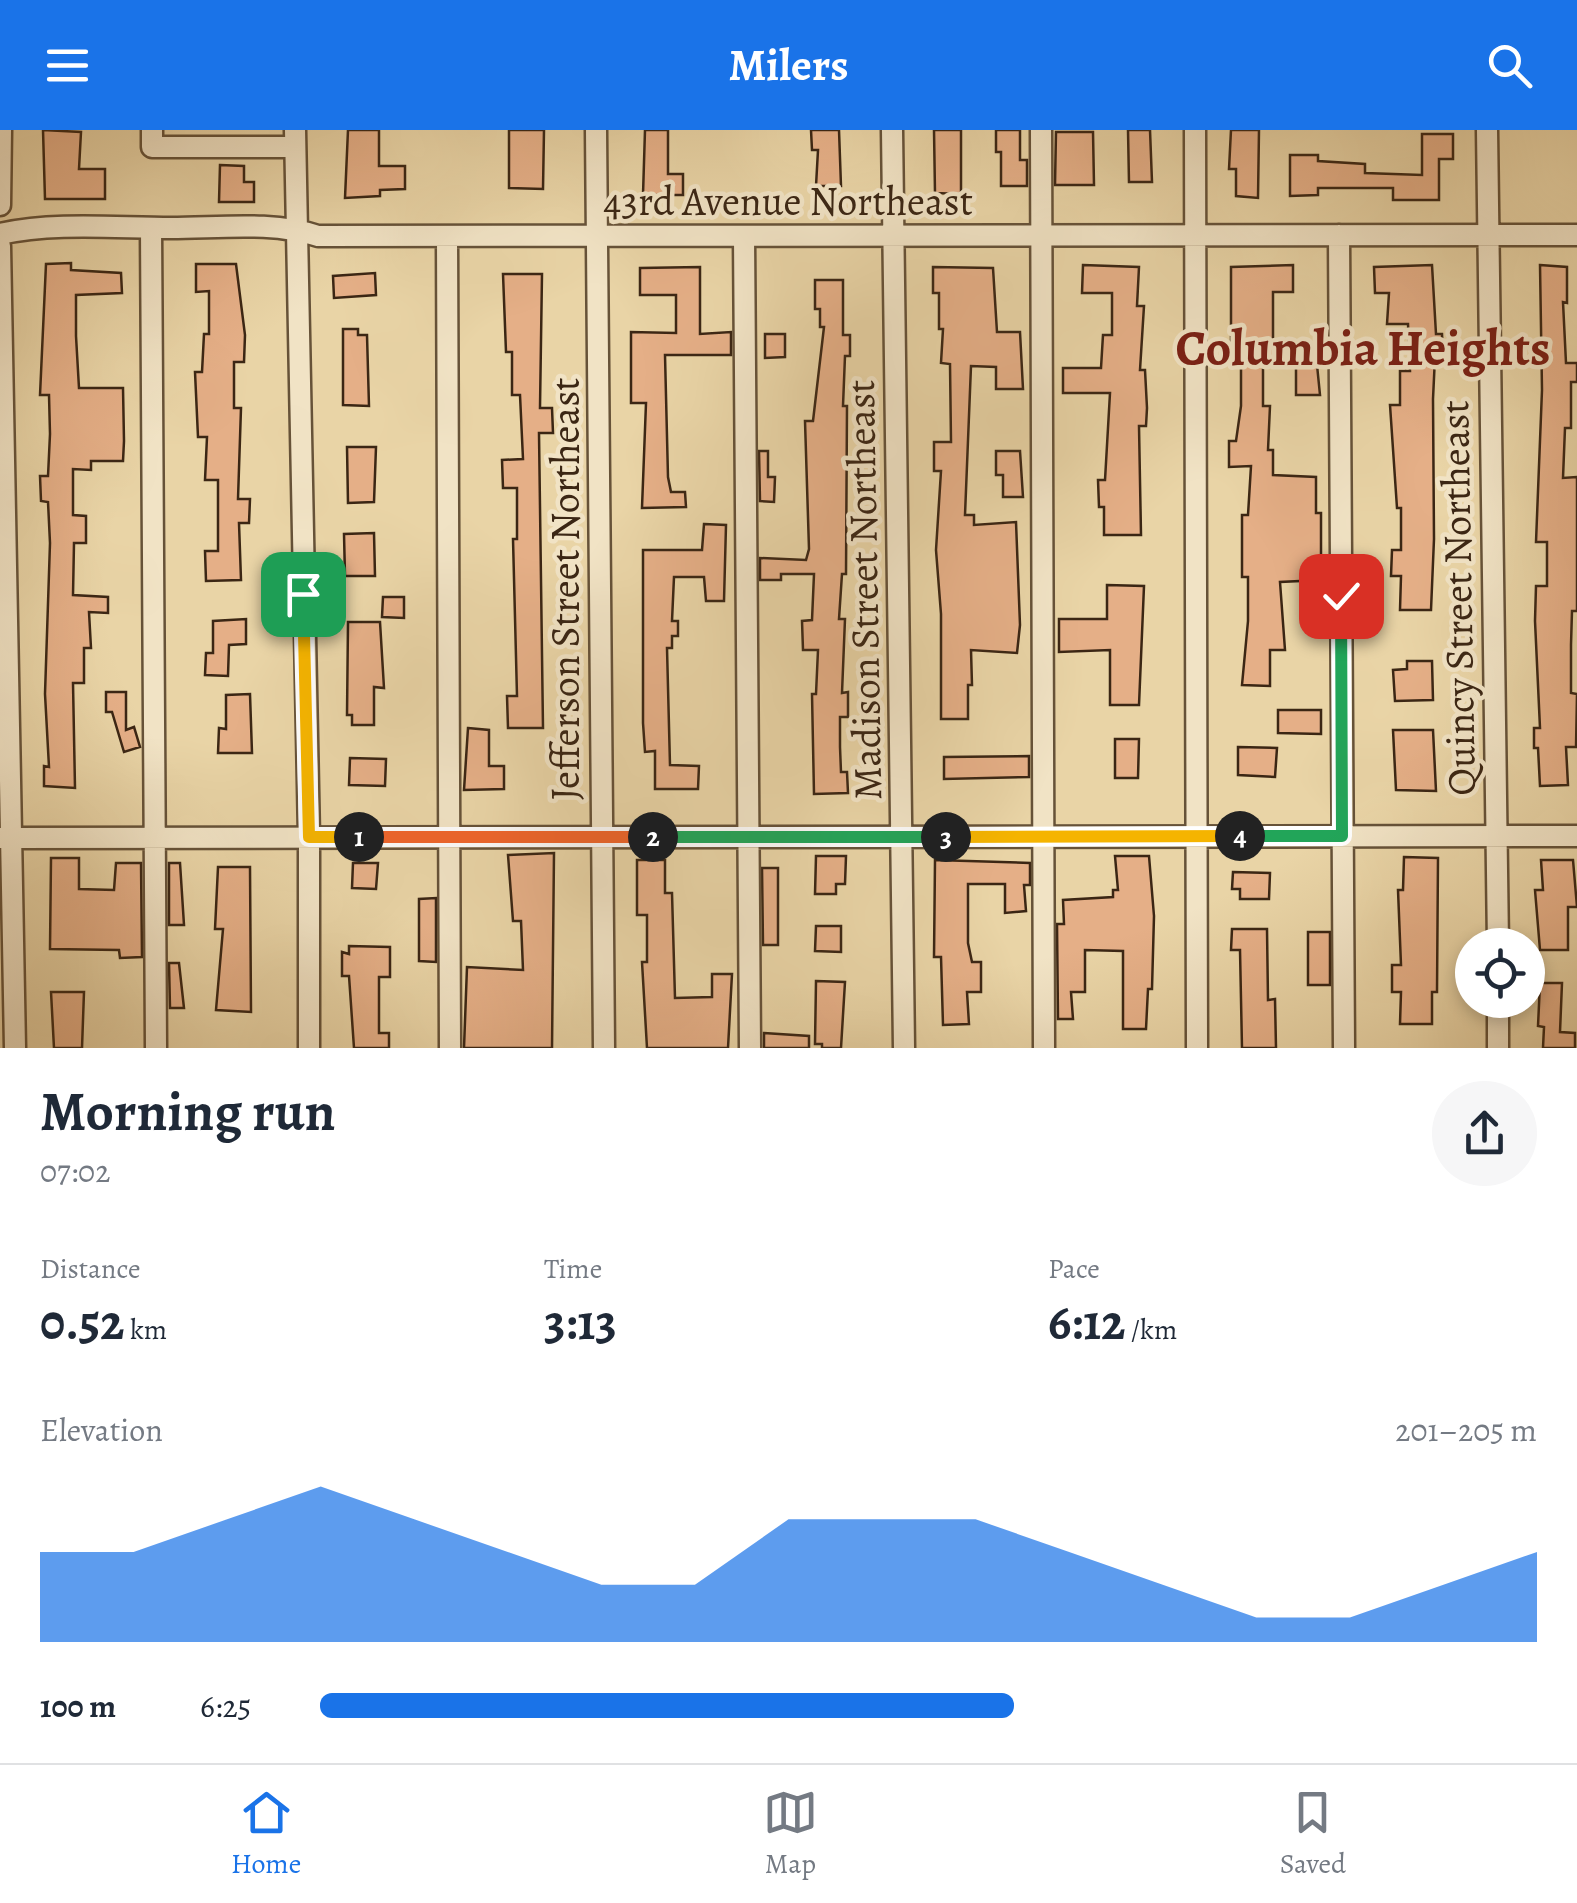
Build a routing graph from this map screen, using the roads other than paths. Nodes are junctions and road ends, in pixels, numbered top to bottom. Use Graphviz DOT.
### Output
graph roads {
  1 [pos="1,130"];
  2 [pos="152,130"];
  3 [pos="596,130"];
  4 [pos="892,130"];
  5 [pos="1041,130"];
  6 [pos="1195,130"];
  7 [pos="1487,130"];
  8 [pos="294,138"];
  9 [pos="0,205"];
  10 [pos="150,228"];
  11 [pos="294,228"];
  12 [pos="0,234"];
  13 [pos="1196,235"];
  14 [pos="1340,235"];
  15 [pos="1486,235"];
  16 [pos="1577,235"];
  17 [pos="447,236"];
  18 [pos="597,236"];
  19 [pos="744,236"];
  20 [pos="894,236"];
  21 [pos="1042,236"];
  22 [pos="0,246"];
  23 [pos="1043,836"];
  24 [pos="1197,836"];
  25 [pos="1342,836"];
  26 [pos="1498,836"];
  27 [pos="1577,836"];
  28 [pos="309,837"];
  29 [pos="446,837"];
  30 [pos="602,837"];
  31 [pos="749,837"];
  32 [pos="903,837"];
  33 [pos="7,838"];
  34 [pos="154,838"];
  35 [pos="1498,928"];
  36 [pos="1498,1018"];
  37 [pos="14,1048"];
  38 [pos="156,1048"];
  39 [pos="309,1048"];
  40 [pos="450,1048"];
  41 [pos="604,1048"];
  42 [pos="750,1048"];
  43 [pos="904,1048"];
  44 [pos="1044,1048"];
  45 [pos="1197,1048"];
  46 [pos="1344,1048"];
  47 [pos="1498,1048"];
  1 -- 9 [label="street"];
  2 -- 8 [label="street"];
  3 -- 18 [label="street, Jefferson Street Northeast"];
  4 -- 20 [label="street, Madison Street Northeast"];
  5 -- 21 [label="street"];
  6 -- 13 [label="street"];
  7 -- 15 [label="street, Quincy Street Northeast"];
  8 -- 11 [label="street"];
  10 -- 11 [label="street, 43rd Avenue Northeast"];
  10 -- 12 [label="street, 43rd Avenue Northeast"];
  10 -- 34 [label="street"];
  11 -- 17 [label="street, 43rd Avenue Northeast"];
  11 -- 28 [label="street"];
  13 -- 14 [label="street, 43rd Avenue Northeast"];
  13 -- 21 [label="street, 43rd Avenue Northeast"];
  13 -- 24 [label="street"];
  14 -- 15 [label="street, 43rd Avenue Northeast"];
  14 -- 25 [label="street"];
  15 -- 16 [label="street, 43rd Avenue Northeast"];
  15 -- 26 [label="street, Quincy Street Northeast"];
  17 -- 18 [label="street, 43rd Avenue Northeast"];
  17 -- 29 [label="street"];
  18 -- 19 [label="street, 43rd Avenue Northeast"];
  18 -- 30 [label="street, Jefferson Street Northeast"];
  19 -- 20 [label="street, 43rd Avenue Northeast"];
  19 -- 31 [label="street"];
  20 -- 21 [label="street, 43rd Avenue Northeast"];
  20 -- 32 [label="street, Madison Street Northeast"];
  21 -- 23 [label="street"];
  22 -- 33 [label="street"];
  23 -- 24 [label="street"];
  23 -- 32 [label="street"];
  23 -- 44 [label="street"];
  24 -- 25 [label="street"];
  24 -- 45 [label="street"];
  25 -- 26 [label="street"];
  25 -- 46 [label="street"];
  26 -- 27 [label="street"];
  26 -- 35 [label="street, Quincy Street Northeast"];
  28 -- 29 [label="street"];
  28 -- 34 [label="street"];
  28 -- 39 [label="street"];
  29 -- 30 [label="street"];
  29 -- 40 [label="street"];
  30 -- 31 [label="street"];
  30 -- 41 [label="street, Jefferson Street Northeast"];
  31 -- 32 [label="street"];
  31 -- 42 [label="street"];
  32 -- 43 [label="street, Madison Street Northeast"];
  33 -- 34 [label="street"];
  33 -- 37 [label="street"];
  34 -- 38 [label="street"];
  36 -- 47 [label="street"];
}
